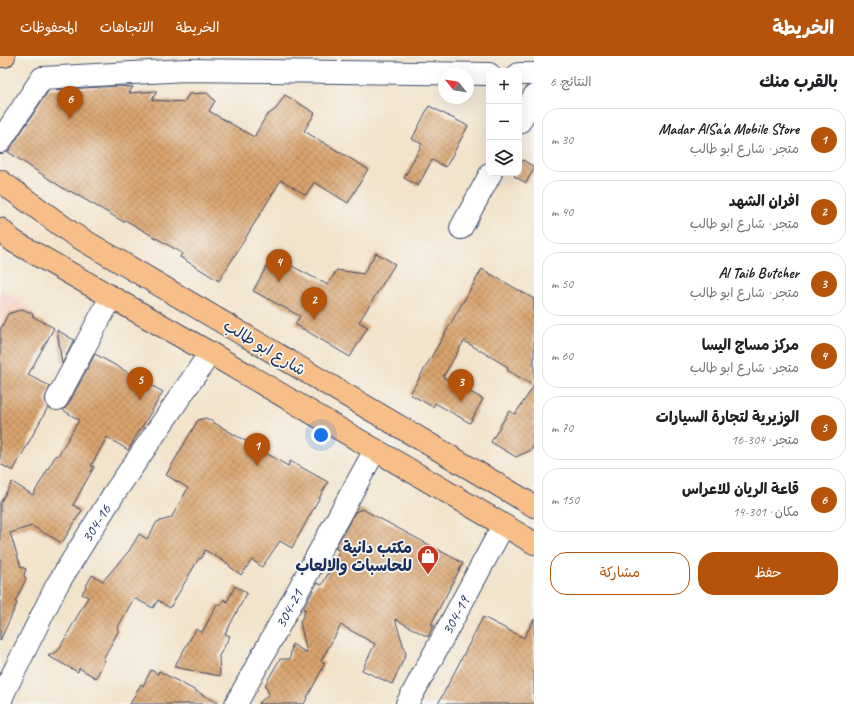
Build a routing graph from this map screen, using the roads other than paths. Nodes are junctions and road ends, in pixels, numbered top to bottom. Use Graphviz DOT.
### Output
graph roads {
  1 [pos="0,56"];
  2 [pos="4,56"];
  3 [pos="486,74"];
  4 [pos="522,74"];
  5 [pos="534,74"];
  6 [pos="534,96"];
  7 [pos="522,118"];
  8 [pos="0,142"];
  9 [pos="489,176"];
  10 [pos="0,181"];
  11 [pos="461,228"];
  12 [pos="0,229"];
  13 [pos="111,297"];
  14 [pos="210,353"];
  15 [pos="57,399"];
  16 [pos="375,450"];
  17 [pos="532,501"];
  18 [pos="504,526"];
  19 [pos="534,543"];
  20 [pos="0,704"];
  21 [pos="236,704"];
  22 [pos="407,704"];
  1 -- 2 [label="main road"];
  3 -- 8 [label="street"];
  4 -- 5 [label="street"];
  6 -- 7 [label="street"];
  9 -- 11 [label="street"];
  10 -- 17 [label="main road, شارع ابو طالب"];
  12 -- 13 [label="main road, شارع ابو طالب"];
  13 -- 14 [label="main road, شارع ابو طالب"];
  13 -- 15 [label="street"];
  14 -- 16 [label="main road, شارع ابو طالب"];
  14 -- 20 [label="street, 304-16"];
  16 -- 18 [label="main road, شارع ابو طالب"];
  16 -- 21 [label="street, 304-21"];
  18 -- 19 [label="main road, شارع ابو طالب"];
  18 -- 22 [label="street, 304-19"];
}
